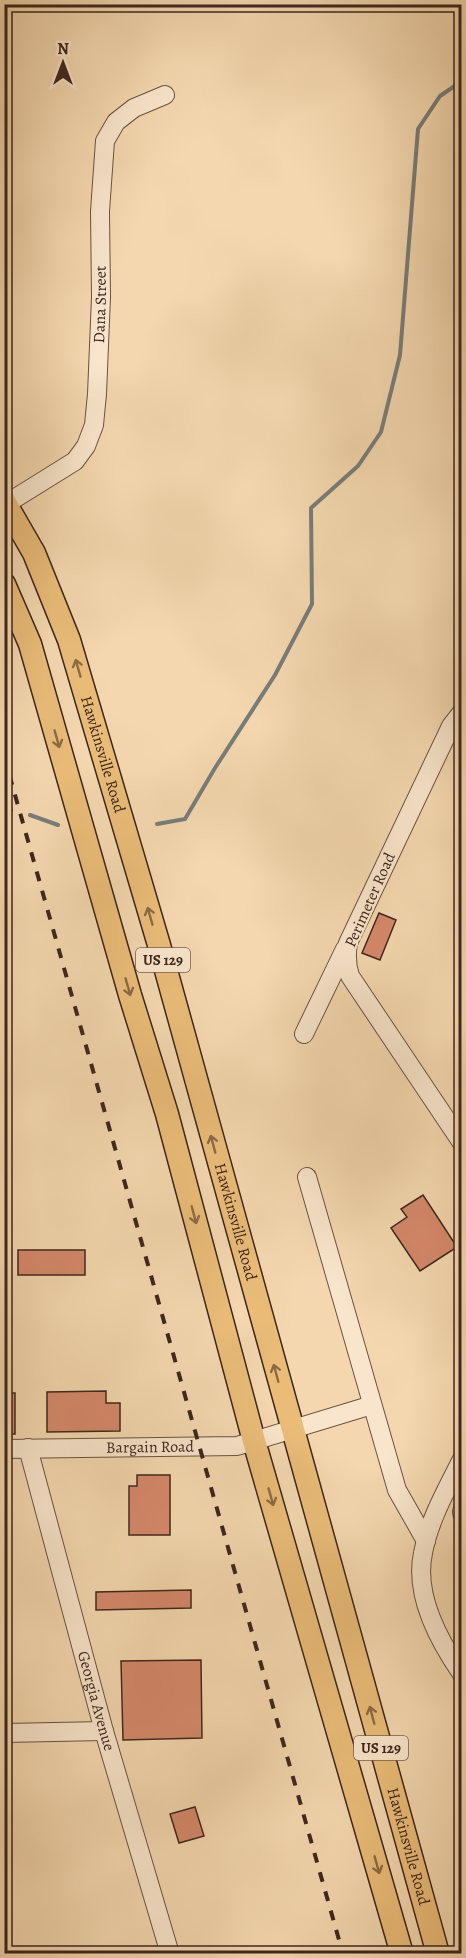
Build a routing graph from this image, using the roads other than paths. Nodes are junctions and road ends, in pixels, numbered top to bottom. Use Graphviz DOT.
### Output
graph roads {
  1 [pos="165,95"];
  2 [pos="5,503"];
  3 [pos="4,584"];
  4 [pos="462,712"];
  5 [pos="348,943"];
  6 [pos="304,1034"];
  7 [pos="462,1143"];
  8 [pos="307,1177"];
  9 [pos="372,1405"];
  10 [pos="292,1430"];
  11 [pos="254,1441"];
  12 [pos="28,1448"];
  13 [pos="4,1449"];
  14 [pos="462,1459"];
  15 [pos="426,1541"];
  16 [pos="462,1674"];
  17 [pos="104,1731"];
  18 [pos="4,1732"];
  19 [pos="170,1953"];
  20 [pos="402,1953"];
  21 [pos="438,1953"];
  1 -- 2 [label="street, Dana Street"];
  10 -- 2 [label="main road, Hawkinsville Road / US 129, one-way"];
  3 -- 11 [label="main road, Hawkinsville Road / US 129, one-way"];
  4 -- 5 [label="street, Perimeter Road"];
  5 -- 6 [label="street"];
  5 -- 7 [label="street, Perimeter Road"];
  8 -- 9 [label="street"];
  9 -- 10 [label="street, Bargain Road"];
  9 -- 15 [label="street"];
  10 -- 11 [label="street, Bargain Road"];
  21 -- 10 [label="main road, Hawkinsville Road / US 129, one-way"];
  11 -- 12 [label="street, Bargain Road"];
  11 -- 20 [label="main road, Hawkinsville Road / US 129, one-way"];
  12 -- 13 [label="street, Bargain Road"];
  12 -- 17 [label="street, Georgia Avenue"];
  14 -- 15 [label="street"];
  15 -- 16 [label="street"];
  17 -- 18 [label="street"];
  17 -- 19 [label="street, Georgia Avenue"];
}
